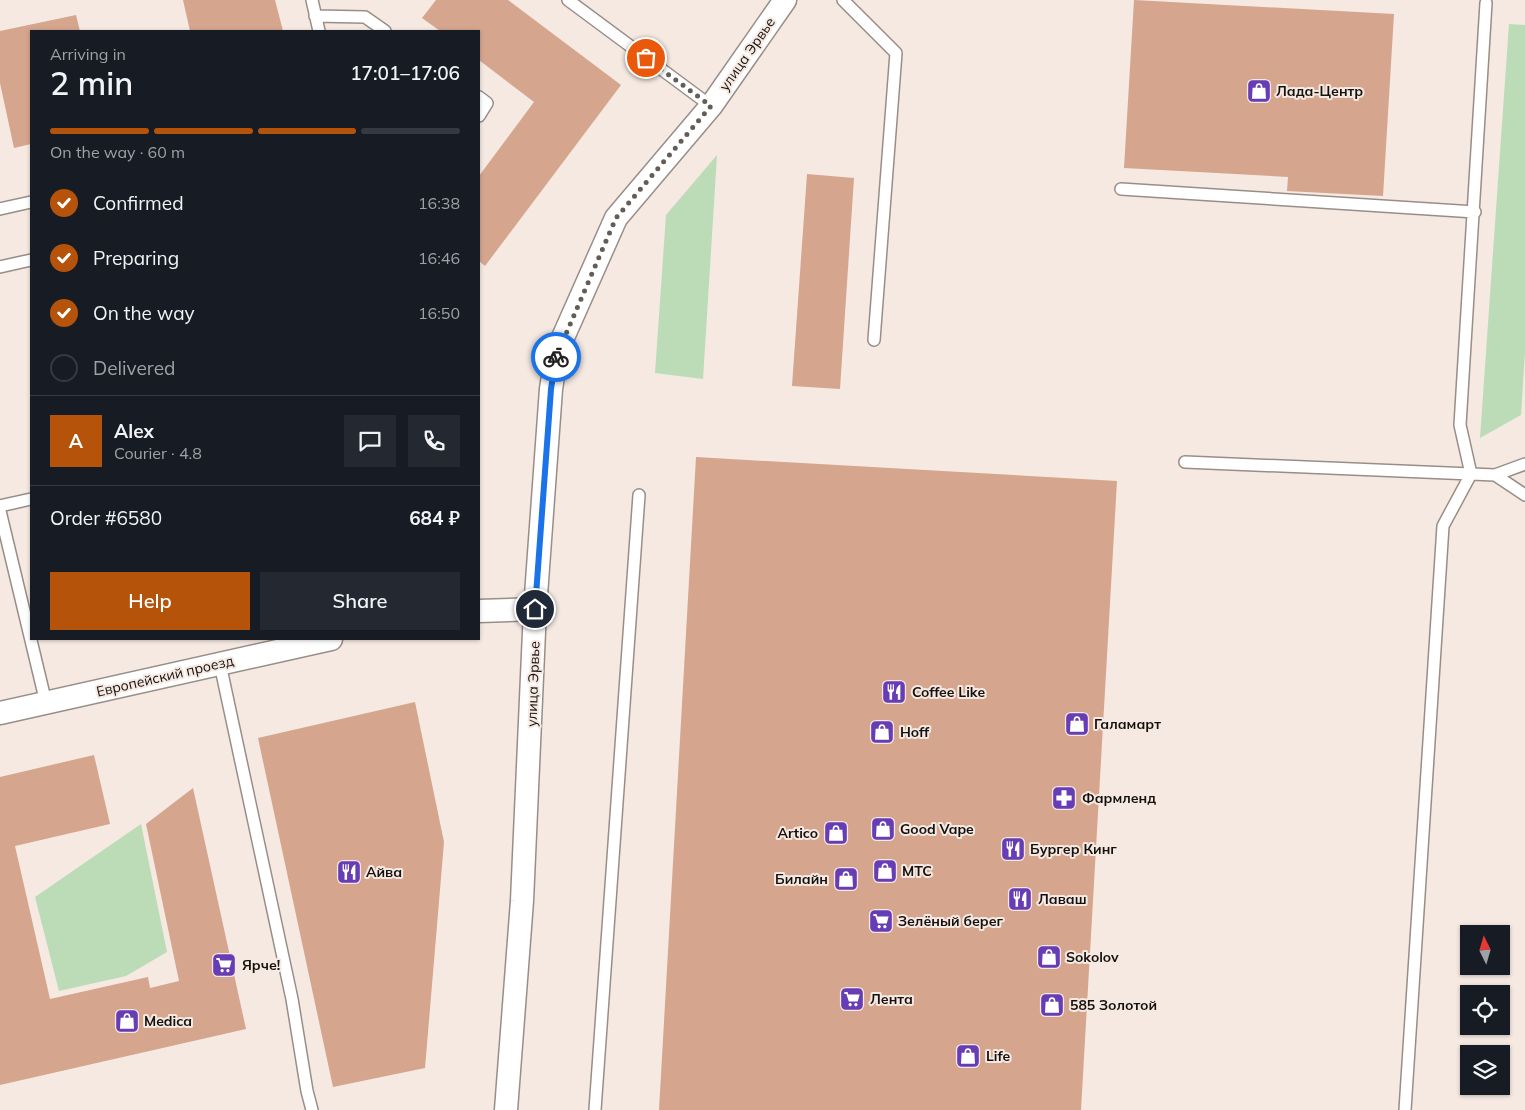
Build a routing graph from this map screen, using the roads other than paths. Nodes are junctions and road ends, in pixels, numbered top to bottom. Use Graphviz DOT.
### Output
graph roads {
  1 [pos="312,0"];
  2 [pos="568,0"];
  3 [pos="785,0"];
  4 [pos="843,0"];
  5 [pos="1486,3"];
  6 [pos="315,16"];
  7 [pos="319,30"];
  8 [pos="384,30"];
  9 [pos="480,98"];
  10 [pos="711,106"];
  11 [pos="480,115"];
  12 [pos="1121,189"];
  13 [pos="30,202"];
  14 [pos="0,209"];
  15 [pos="1475,212"];
  16 [pos="30,260"];
  17 [pos="0,267"];
  18 [pos="874,340"];
  19 [pos="1185,462"];
  20 [pos="1525,464"];
  21 [pos="1471,474"];
  22 [pos="1495,474"];
  23 [pos="639,495"];
  24 [pos="1525,495"];
  25 [pos="30,499"];
  26 [pos="0,506"];
  27 [pos="0,511"];
  28 [pos="535,609"];
  29 [pos="480,610"];
  30 [pos="30,636"];
  31 [pos="31,640"];
  32 [pos="327,640"];
  33 [pos="220,664"];
  34 [pos="46,703"];
  35 [pos="0,713"];
  36 [pos="312,1110"];
  37 [pos="506,1110"];
  38 [pos="595,1110"];
  39 [pos="1405,1110"];
  1 -- 6 [label="lane"];
  2 -- 10 [label="lane"];
  3 -- 10 [label="street, улица Эрвье"];
  4 -- 18 [label="lane"];
  5 -- 15 [label="lane"];
  6 -- 7 [label="lane"];
  6 -- 8 [label="lane"];
  9 -- 11 [label="lane"];
  10 -- 28 [label="street, улица Эрвье"];
  12 -- 15 [label="lane"];
  13 -- 14 [label="lane"];
  15 -- 21 [label="lane"];
  16 -- 17 [label="lane"];
  19 -- 21 [label="lane"];
  20 -- 22 [label="lane"];
  21 -- 22 [label="lane"];
  21 -- 39 [label="lane"];
  22 -- 24 [label="lane"];
  23 -- 38 [label="lane"];
  25 -- 26 [label="lane"];
  27 -- 30 [label="lane"];
  28 -- 29 [label="street"];
  28 -- 37 [label="street, улица Эрвье"];
  31 -- 34 [label="lane"];
  32 -- 33 [label="street, Европейский проезд"];
  33 -- 34 [label="street, Европейский проезд"];
  33 -- 36 [label="lane"];
  34 -- 35 [label="street, Европейский проезд"];
}
